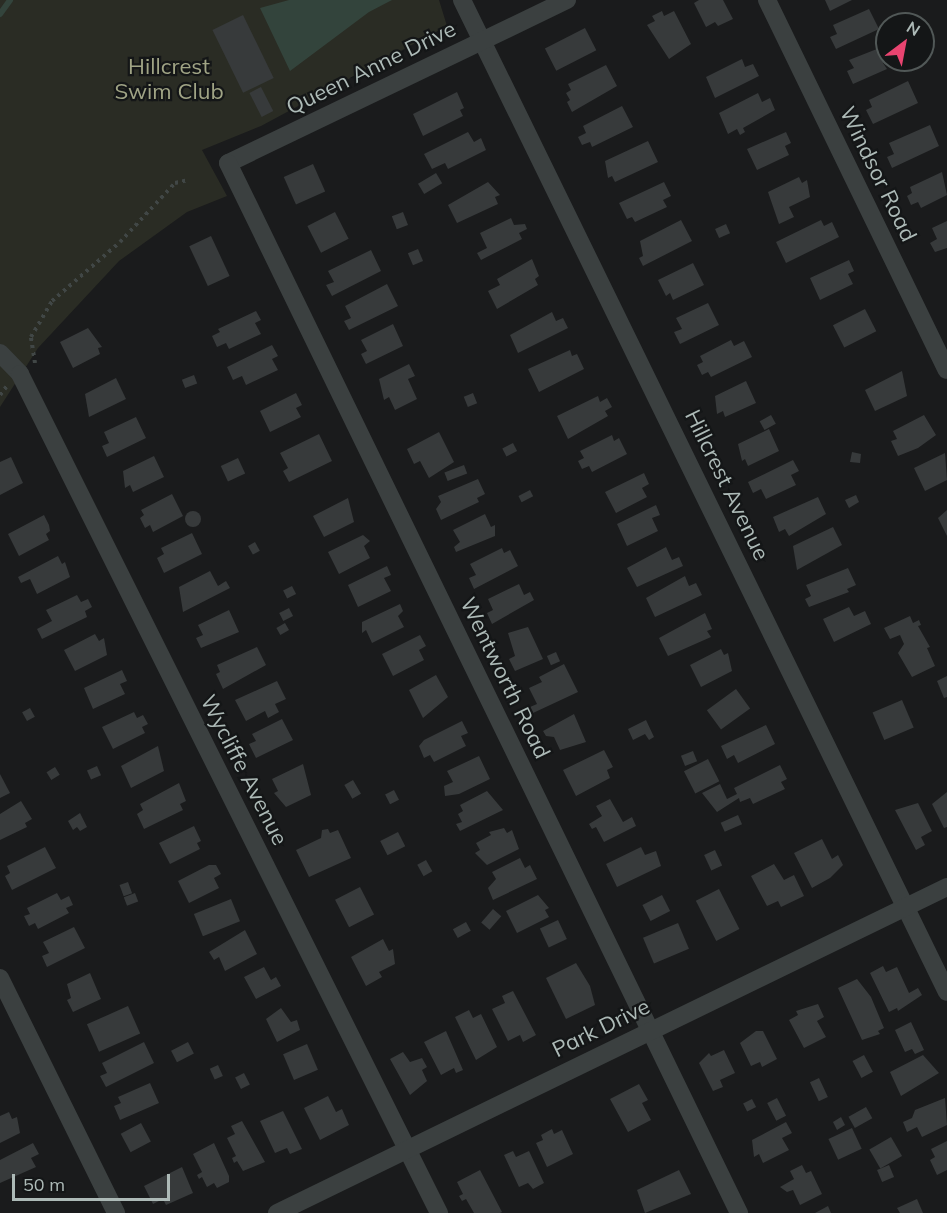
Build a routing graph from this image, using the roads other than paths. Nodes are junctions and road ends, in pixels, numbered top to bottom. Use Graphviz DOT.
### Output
graph roads {
  1 [pos="462,0"];
  2 [pos="567,0"];
  3 [pos="767,0"];
  4 [pos="483,40"];
  5 [pos="228,163"];
  6 [pos="0,353"];
  7 [pos="947,370"];
  8 [pos="947,887"];
  9 [pos="906,907"];
  10 [pos="0,978"];
  11 [pos="947,992"];
  12 [pos="650,1032"];
  13 [pos="409,1149"];
  14 [pos="116,1213"];
  15 [pos="277,1213"];
  16 [pos="439,1213"];
  17 [pos="739,1213"];
  1 -- 4 [label="street, Hillcrest Avenue"];
  2 -- 4 [label="street, Queen Anne Drive"];
  3 -- 7 [label="street, Windsor Road"];
  4 -- 5 [label="street, Queen Anne Drive"];
  4 -- 9 [label="street, Hillcrest Avenue"];
  5 -- 12 [label="street, Wentworth Road"];
  6 -- 13 [label="street, Wycliffe Avenue"];
  8 -- 9 [label="street, Park Drive"];
  9 -- 11 [label="street, Hillcrest Avenue"];
  9 -- 12 [label="street, Park Drive"];
  10 -- 14 [label="street"];
  12 -- 13 [label="street, Park Drive"];
  12 -- 17 [label="street, Wentworth Road"];
  13 -- 15 [label="street, Park Drive"];
  13 -- 16 [label="street, Wycliffe Avenue"];
}
